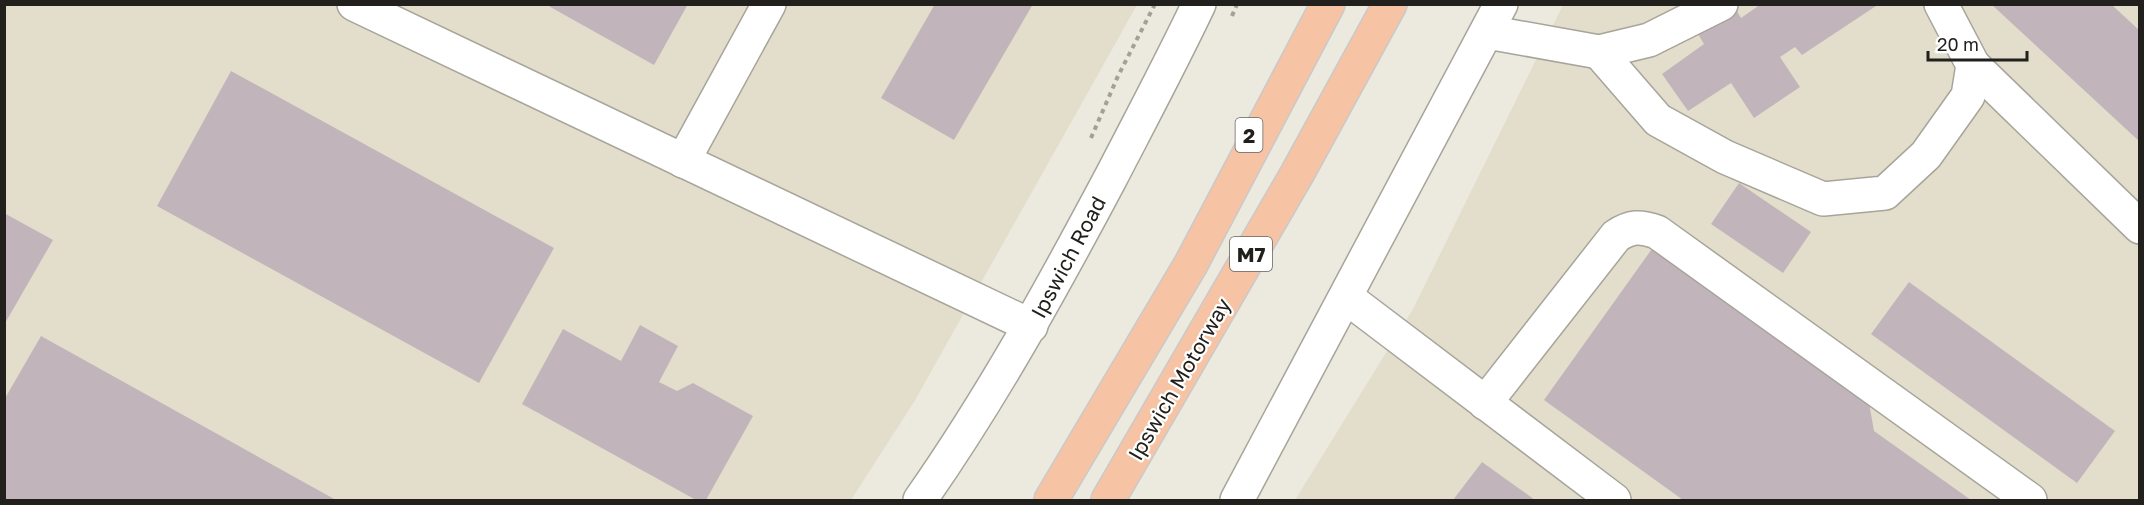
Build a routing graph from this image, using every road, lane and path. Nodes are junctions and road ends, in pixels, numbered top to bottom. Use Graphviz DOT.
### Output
graph roads {
  1 [pos="354,4"];
  2 [pos="769,4"];
  3 [pos="1199,4"];
  4 [pos="1304,4"];
  5 [pos="1328,4"];
  6 [pos="1390,4"];
  7 [pos="1721,4"];
  8 [pos="1941,4"];
  9 [pos="1494,18"];
  10 [pos="1599,51"];
  11 [pos="1973,65"];
  12 [pos="683,161"];
  13 [pos="2139,227"];
  14 [pos="1191,264"];
  15 [pos="1346,297"];
  16 [pos="1032,326"];
  17 [pos="1485,403"];
  18 [pos="920,501"];
  19 [pos="1051,501"];
  20 [pos="1108,501"];
  21 [pos="1237,501"];
  22 [pos="1614,501"];
  23 [pos="2030,501"];
  1 -- 12 [label="street"];
  2 -- 12 [label="street"];
  3 -- 16 [label="street, Ipswich Road"];
  4 -- 14 [label="highway, 2"];
  5 -- 14 [label="highway, M7"];
  6 -- 20 [label="highway, Ipswich Motorway / M7"];
  7 -- 10 [label="street"];
  8 -- 11 [label="street"];
  9 -- 10 [label="street"];
  9 -- 15 [label="street"];
  10 -- 11 [label="street"];
  11 -- 13 [label="street"];
  12 -- 16 [label="street"];
  14 -- 19 [label="highway, M7"];
  15 -- 17 [label="street"];
  15 -- 21 [label="street"];
  16 -- 18 [label="street, Ipswich Road"];
  17 -- 22 [label="street"];
  17 -- 23 [label="street"];
}
